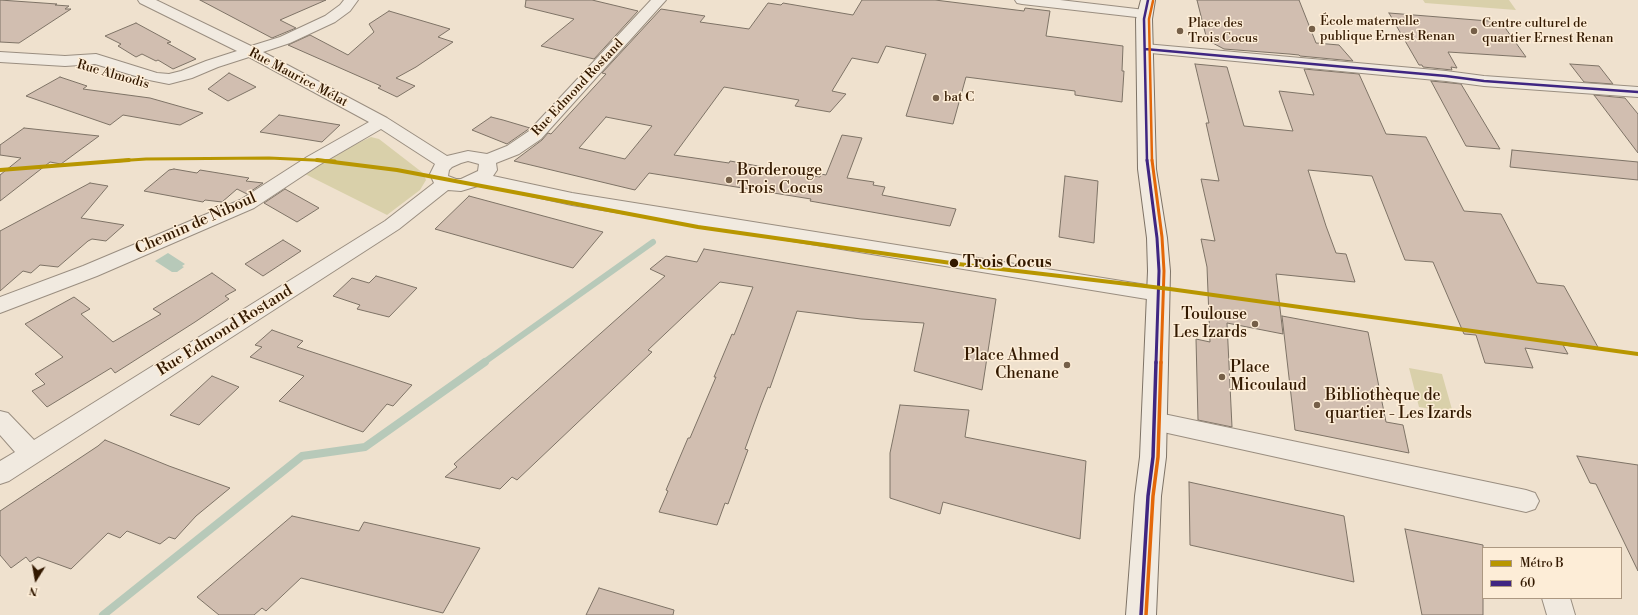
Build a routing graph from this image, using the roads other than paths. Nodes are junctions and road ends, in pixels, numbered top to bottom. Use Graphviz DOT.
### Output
graph roads {
  1 [pos="145,0"];
  2 [pos="338,0"];
  3 [pos="351,0"];
  4 [pos="659,0"];
  5 [pos="1022,0"];
  6 [pos="1147,7"];
  7 [pos="317,21"];
  8 [pos="1145,49"];
  9 [pos="249,52"];
  10 [pos="0,57"];
  11 [pos="42,60"];
  12 [pos="0,63"];
  13 [pos="1638,92"];
  14 [pos="381,122"];
  15 [pos="486,160"];
  16 [pos="446,173"];
  17 [pos="479,179"];
  18 [pos="1158,294"];
  19 [pos="0,305"];
  20 [pos="0,420"];
  21 [pos="1154,421"];
  22 [pos="32,453"];
  23 [pos="0,474"];
  24 [pos="1526,500"];
  25 [pos="1556,599"];
  26 [pos="1141,615"];
  27 [pos="1561,615"];
  1 -- 9 [label="street, Rue Maurice Mélat"];
  2 -- 7 [label="street"];
  3 -- 7 [label="street"];
  4 -- 15 [label="street, Rue Edmond Rostand"];
  5 -- 6 [label="street"];
  6 -- 8 [label="street"];
  7 -- 9 [label="street, Rue Almodis"];
  8 -- 13 [label="street"];
  8 -- 18 [label="street"];
  9 -- 11 [label="street, Rue Almodis"];
  9 -- 14 [label="street, Rue Maurice Mélat"];
  10 -- 11 [label="street, Rue Almodis"];
  11 -- 12 [label="street, Rue Almodis"];
  14 -- 16 [label="street, Rue Maurice Mélat"];
  14 -- 19 [label="street, Chemin de Niboul"];
  15 -- 16 [label="street"];
  15 -- 17 [label="street"];
  16 -- 17 [label="street"];
  16 -- 22 [label="street, Rue Edmond Rostand"];
  17 -- 18 [label="street"];
  18 -- 21 [label="street"];
  20 -- 22 [label="street"];
  21 -- 24 [label="street"];
  21 -- 26 [label="street"];
  22 -- 23 [label="street, Rue Edmond Rostand"];
  25 -- 27 [label="street"];
}
